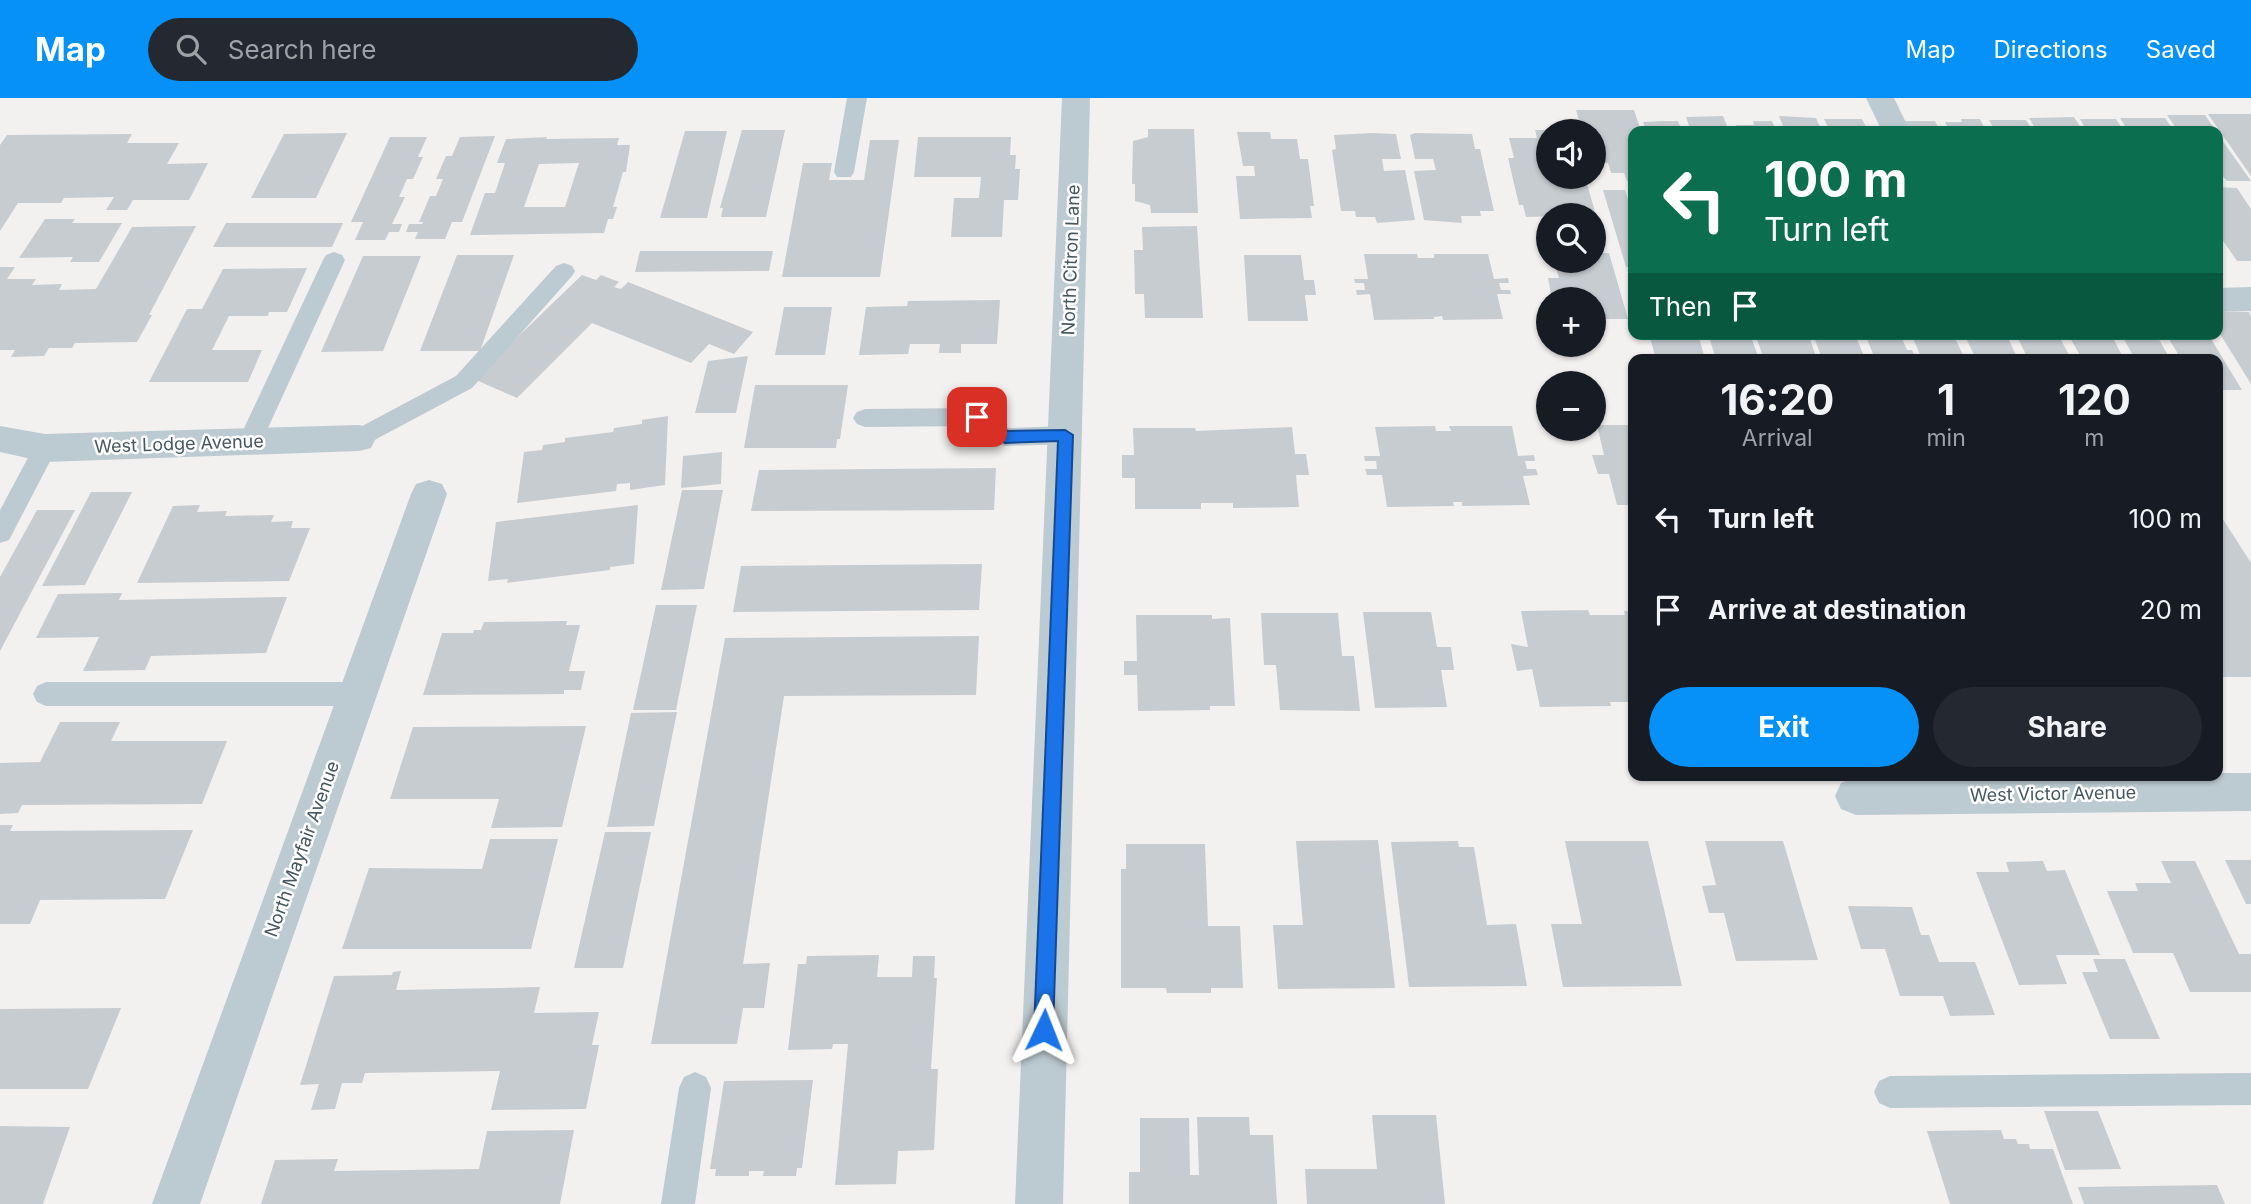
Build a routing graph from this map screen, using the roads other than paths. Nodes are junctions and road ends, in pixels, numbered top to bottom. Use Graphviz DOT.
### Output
graph roads {
  1 [pos="857,98"];
  2 [pos="1076,98"];
  3 [pos="1880,98"];
  4 [pos="1894,126"];
  5 [pos="844,172"];
  6 [pos="334,260"];
  7 [pos="564,271"];
  8 [pos="2251,299"];
  9 [pos="2223,300"];
  10 [pos="865,418"];
  11 [pos="1066,428"];
  12 [pos="359,438"];
  13 [pos="0,439"];
  14 [pos="250,441"];
  15 [pos="45,448"];
  16 [pos="429,494"];
  17 [pos="0,533"];
  18 [pos="46,694"];
  19 [pos="357,694"];
  20 [pos="2251,792"];
  21 [pos="1856,796"];
  22 [pos="695,1088"];
  23 [pos="2251,1089"];
  24 [pos="1890,1091"];
  25 [pos="176,1204"];
  26 [pos="678,1204"];
  27 [pos="1039,1204"];
  1 -- 5 [label="lane"];
  2 -- 11 [label="street, North Citron Lane"];
  3 -- 4 [label="street"];
  6 -- 14 [label="lane"];
  7 -- 12 [label="lane"];
  8 -- 9 [label="street"];
  10 -- 11 [label="lane"];
  11 -- 27 [label="street, North Citron Lane"];
  12 -- 14 [label="street, West Lodge Avenue"];
  13 -- 15 [label="street, West Lodge Avenue"];
  14 -- 15 [label="street, West Lodge Avenue"];
  15 -- 17 [label="lane"];
  16 -- 19 [label="street, North Mayfair Avenue"];
  18 -- 19 [label="lane"];
  19 -- 25 [label="street, North Mayfair Avenue"];
  20 -- 21 [label="street, West Victor Avenue"];
  22 -- 26 [label="lane"];
  23 -- 24 [label="lane"];
}
